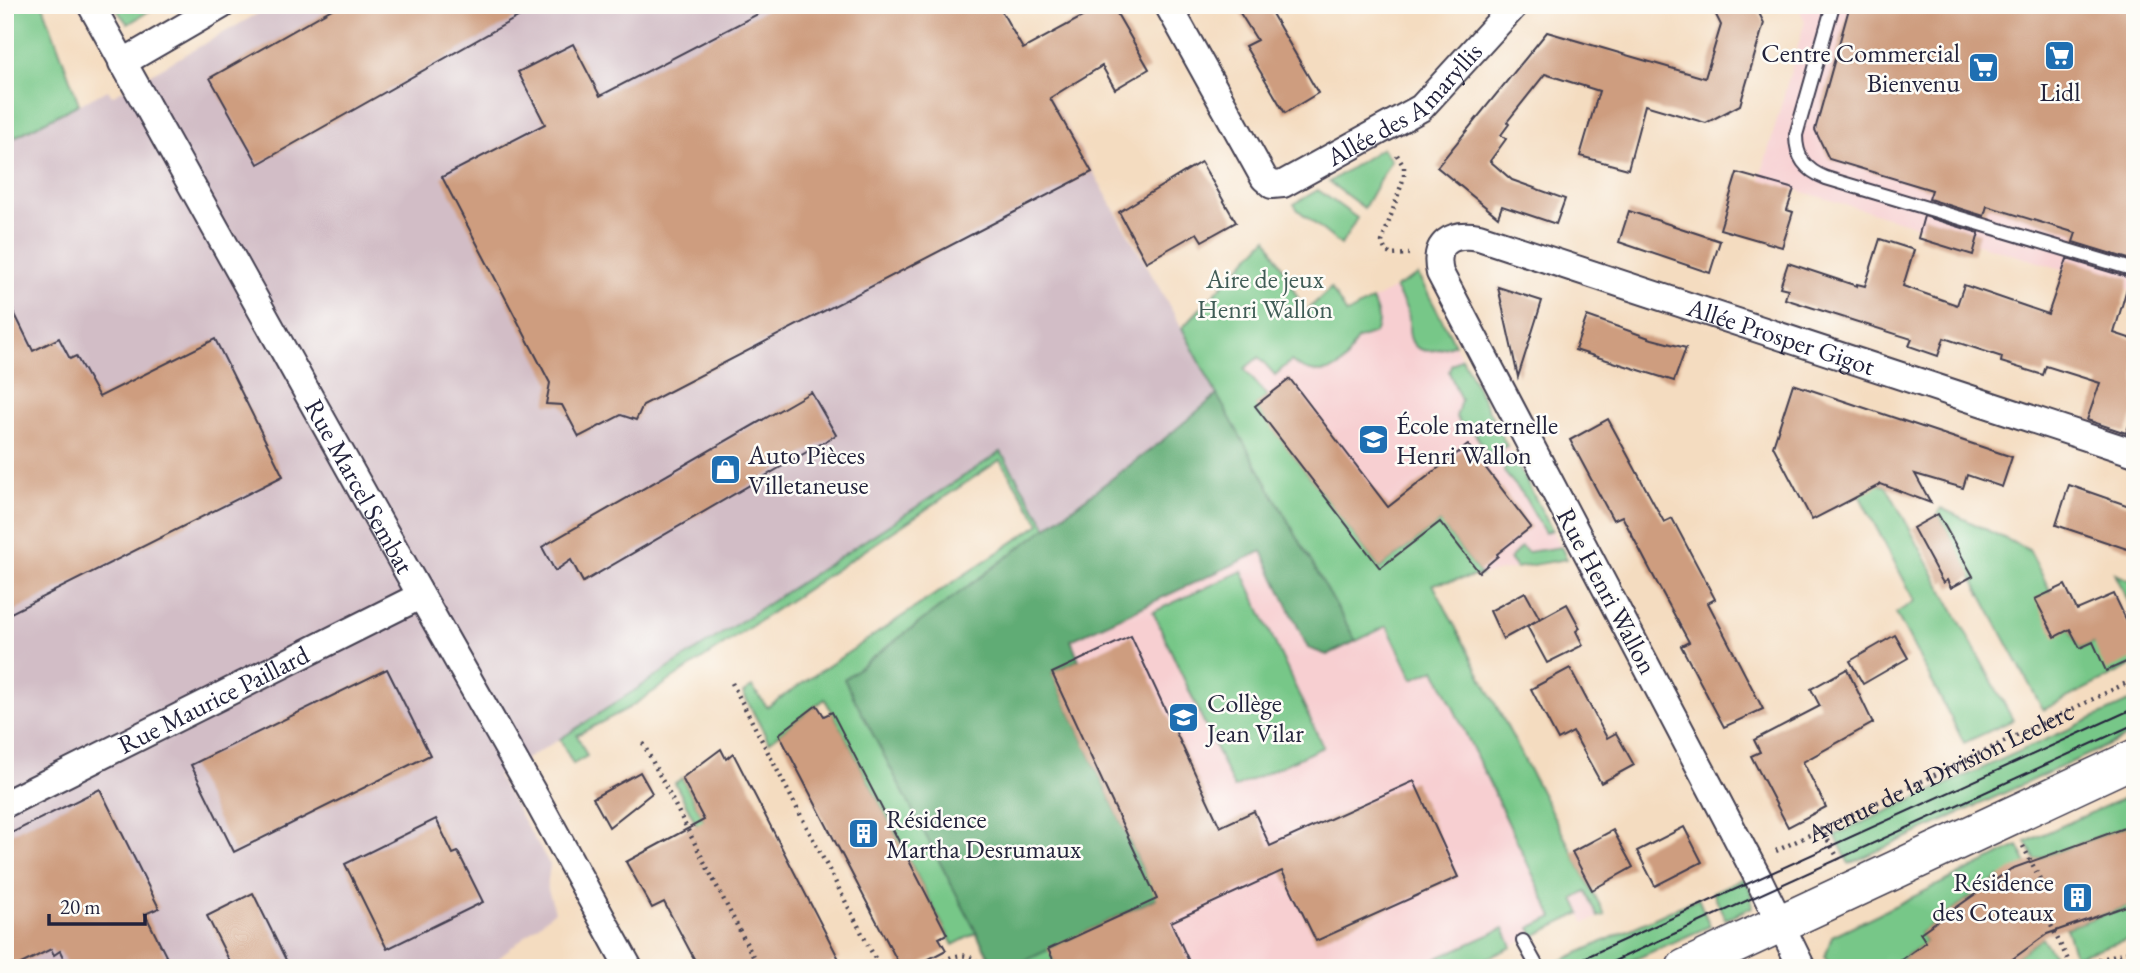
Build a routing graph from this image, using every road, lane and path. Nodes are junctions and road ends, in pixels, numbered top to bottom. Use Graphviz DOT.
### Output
graph roads {
  1 [pos="90,5"];
  2 [pos="222,5"];
  3 [pos="1168,5"];
  4 [pos="1515,5"];
  5 [pos="1833,5"];
  6 [pos="122,63"];
  7 [pos="1389,145"];
  8 [pos="1427,255"];
  9 [pos="2135,270"];
  10 [pos="2135,453"];
  11 [pos="420,596"];
  12 [pos="2135,679"];
  13 [pos="732,683"];
  14 [pos="643,743"];
  15 [pos="2135,758"];
  16 [pos="5,804"];
  17 [pos="2022,844"];
  18 [pos="1744,854"];
  19 [pos="2042,883"];
  20 [pos="2045,912"];
  21 [pos="1780,924"];
  22 [pos="1523,941"];
  23 [pos="2135,949"];
  24 [pos="1534,964"];
  25 [pos="629,968"];
  26 [pos="759,968"];
  27 [pos="880,968"];
  28 [pos="931,968"];
  29 [pos="985,968"];
  30 [pos="1685,968"];
  31 [pos="1802,968"];
  32 [pos="2072,968"];
  1 -- 6 [label="street, Rue Marcel Sembat"];
  2 -- 6 [label="street"];
  3 -- 4 [label="street, Allée des Amaryllis"];
  5 -- 9 [label="lane"];
  6 -- 11 [label="street, Rue Marcel Sembat"];
  7 -- 8 [label="path"];
  8 -- 10 [label="street, Allée Prosper Gigot"];
  8 -- 18 [label="street, Rue Henri Wallon"];
  11 -- 16 [label="street, Rue Maurice Paillard"];
  11 -- 25 [label="street, Rue Marcel Sembat"];
  12 -- 18 [label="path, Avenue de la Division Leclerc"];
  13 -- 27 [label="path"];
  14 -- 26 [label="path"];
  15 -- 21 [label="street"];
  17 -- 19 [label="path"];
  18 -- 21 [label="street, Rue Henri Wallon"];
  20 -- 32 [label="path"];
  21 -- 30 [label="street"];
  21 -- 31 [label="street, Rue Henri Wallon"];
  22 -- 24 [label="lane"];
  23 -- 32 [label="path"];
  28 -- 29 [label="path"];
}
